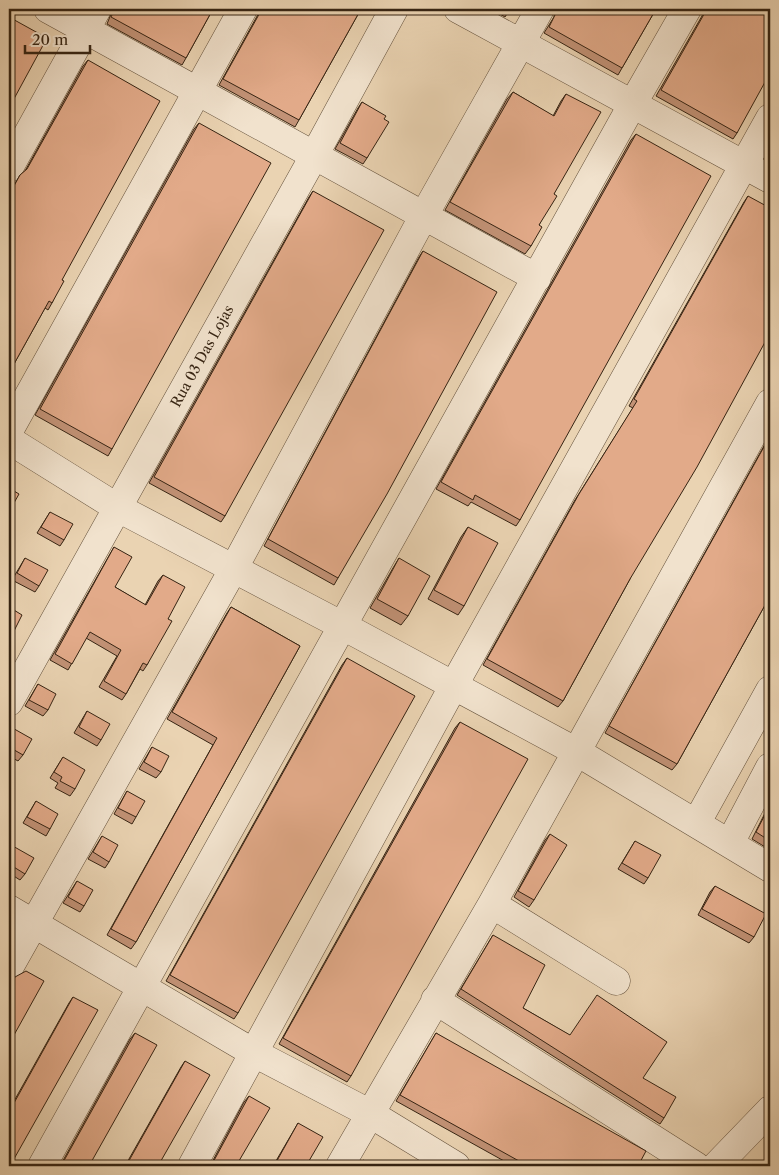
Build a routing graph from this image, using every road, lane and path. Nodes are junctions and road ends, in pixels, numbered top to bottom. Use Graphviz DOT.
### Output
graph roads {
  1 [pos="48,9"];
  2 [pos="243,9"];
  3 [pos="394,9"];
  4 [pos="458,9"];
  5 [pos="540,9"];
  6 [pos="687,9"];
  7 [pos="92,19"];
  8 [pos="521,44"];
  9 [pos="196,91"];
  10 [pos="632,105"];
  11 [pos="770,118"];
  12 [pos="314,156"];
  13 [pos="744,165"];
  14 [pos="9,168"];
  15 [pos="770,179"];
  16 [pos="423,217"];
  17 [pos="537,278"];
  18 [pos="770,403"];
  19 [pos="9,431"];
  20 [pos="9,440"];
  21 [pos="118,508"];
  22 [pos="234,568"];
  23 [pos="343,626"];
  24 [pos="454,685"];
  25 [pos="770,690"];
  26 [pos="9,702"];
  27 [pos="576,752"];
  28 [pos="770,767"];
  29 [pos="696,822"];
  30 [pos="730,843"];
  31 [pos="770,868"];
  32 [pos="492,904"];
  33 [pos="9,909"];
  34 [pos="34,923"];
  35 [pos="9,968"];
  36 [pos="616,981"];
  37 [pos="140,986"];
  38 [pos="435,1000"];
  39 [pos="254,1053"];
  40 [pos="770,1110"];
  41 [pos="369,1113"];
  42 [pos="42,1166"];
  43 [pos="192,1166"];
  44 [pos="340,1166"];
  45 [pos="456,1166"];
  46 [pos="696,1166"];
  47 [pos="716,1166"];
  1 -- 7 [label="street"];
  2 -- 9 [label="street"];
  3 -- 12 [label="street, Rua 03 Das Lojas"];
  4 -- 8 [label="street"];
  5 -- 8 [label="street"];
  6 -- 10 [label="street"];
  7 -- 9 [label="street"];
  7 -- 14 [label="street"];
  8 -- 10 [label="street"];
  8 -- 16 [label="street"];
  9 -- 12 [label="street"];
  9 -- 19 [label="street"];
  10 -- 13 [label="street"];
  10 -- 17 [label="street"];
  11 -- 13 [label="street"];
  12 -- 16 [label="street"];
  12 -- 21 [label="street, Rua 03 Das Lojas"];
  13 -- 15 [label="street"];
  13 -- 24 [label="street"];
  16 -- 17 [label="street"];
  16 -- 22 [label="street"];
  17 -- 23 [label="street"];
  18 -- 27 [label="street"];
  20 -- 21 [label="street"];
  21 -- 22 [label="street"];
  21 -- 26 [label="street, Rua 03 Das Lojas"];
  22 -- 23 [label="street"];
  22 -- 34 [label="street"];
  23 -- 24 [label="street"];
  23 -- 37 [label="street"];
  24 -- 27 [label="street"];
  24 -- 39 [label="street"];
  25 -- 29 [label="street"];
  27 -- 29 [label="street"];
  27 -- 32 [label="street"];
  28 -- 30 [label="street"];
  29 -- 30 [label="street"];
  30 -- 31 [label="street"];
  32 -- 36 [label="street"];
  32 -- 38 [label="street"];
  33 -- 34 [label="street"];
  34 -- 35 [label="street"];
  34 -- 37 [label="street"];
  37 -- 39 [label="street"];
  37 -- 42 [label="street"];
  38 -- 41 [label="street"];
  38 -- 46 [label="street"];
  39 -- 41 [label="street"];
  39 -- 43 [label="street"];
  40 -- 47 [label="street"];
  41 -- 44 [label="street"];
  41 -- 45 [label="street"];
}
